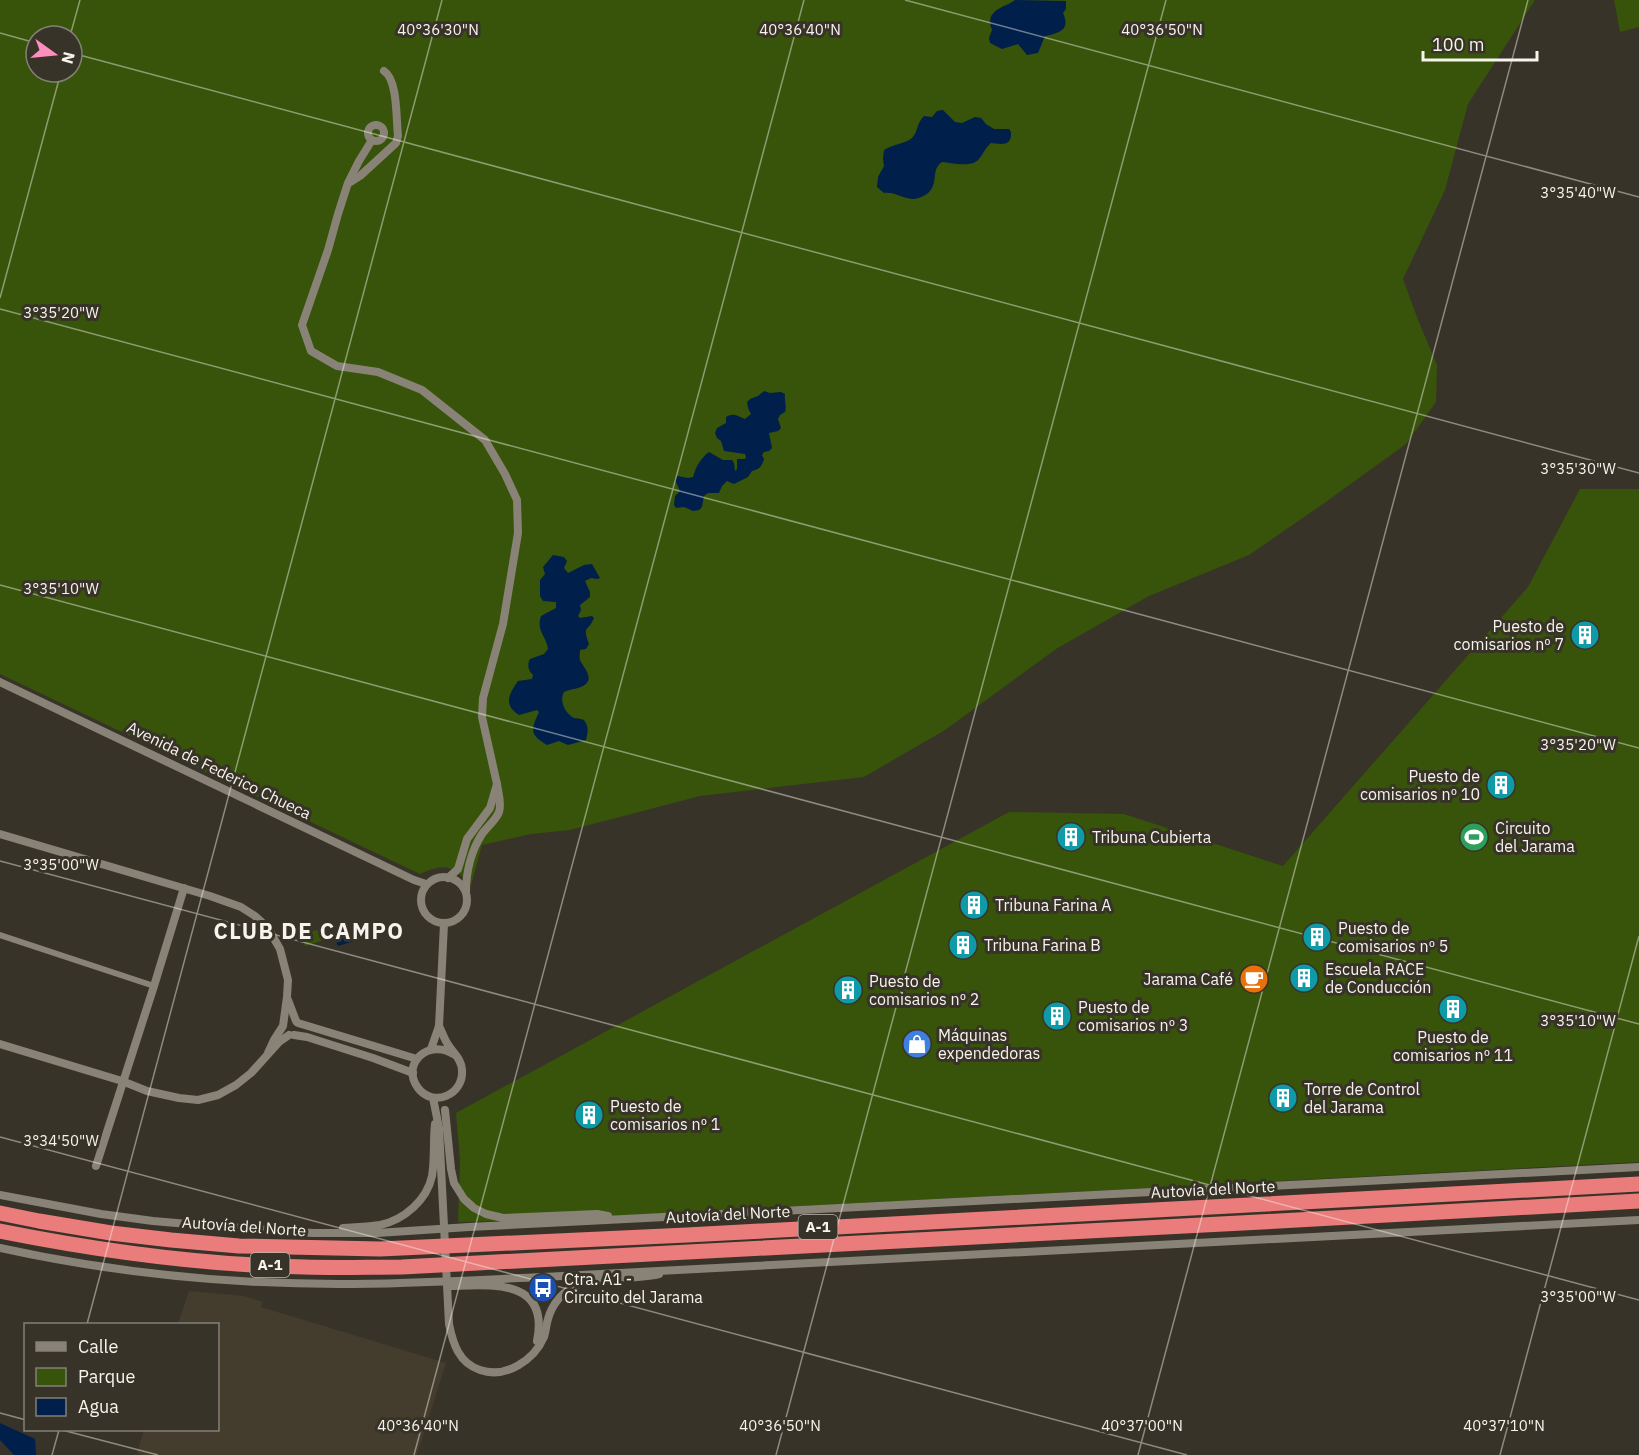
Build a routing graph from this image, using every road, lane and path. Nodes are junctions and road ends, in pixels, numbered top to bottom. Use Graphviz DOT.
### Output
graph roads {
  1 [pos="384,71"];
  2 [pos="385,134"];
  3 [pos="398,136"];
  4 [pos="372,140"];
  5 [pos="348,183"];
  6 [pos="0,682"];
  7 [pos="496,784"];
  8 [pos="489,808"];
  9 [pos="496,817"];
  10 [pos="0,834"];
  11 [pos="448,878"];
  12 [pos="426,884"];
  13 [pos="184,888"];
  14 [pos="466,892"];
  15 [pos="444,924"];
  16 [pos="0,935"];
  17 [pos="154,986"];
  18 [pos="287,997"];
  19 [pos="297,1022"];
  20 [pos="284,1026"];
  21 [pos="439,1026"];
  22 [pos="292,1035"];
  23 [pos="0,1044"];
  24 [pos="431,1049"];
  25 [pos="268,1053"];
  26 [pos="455,1055"];
  27 [pos="417,1059"];
  28 [pos="413,1073"];
  29 [pos="122,1081"];
  30 [pos="449,1095"];
  31 [pos="433,1098"];
  32 [pos="440,1111"];
  33 [pos="96,1166"];
  34 [pos="1639,1167"];
  35 [pos="1639,1184"];
  36 [pos="0,1195"];
  37 [pos="1639,1201"];
  38 [pos="0,1213"];
  39 [pos="623,1219"];
  40 [pos="1639,1220"];
  41 [pos="269,1230"];
  42 [pos="0,1231"];
  43 [pos="0,1248"];
  44 [pos="681,1269"];
  45 [pos="366,1284"];
  46 [pos="536,1348"];
  1 -- 3 [label="street"];
  2 -- 3 [label="street"];
  2 -- 4 [label="street"];
  2 -- 4 [label="street"];
  3 -- 5 [label="street"];
  4 -- 5 [label="street"];
  5 -- 7 [label="street"];
  6 -- 12 [label="street, Avenida de Federico Chueca"];
  7 -- 8 [label="street"];
  7 -- 9 [label="street"];
  8 -- 9 [label="street"];
  8 -- 11 [label="street"];
  9 -- 14 [label="street"];
  10 -- 13 [label="street"];
  11 -- 12 [label="street"];
  11 -- 14 [label="street"];
  12 -- 15 [label="street"];
  13 -- 17 [label="street"];
  13 -- 18 [label="street"];
  14 -- 15 [label="street"];
  15 -- 21 [label="street"];
  16 -- 17 [label="street"];
  17 -- 29 [label="street"];
  18 -- 19 [label="street"];
  18 -- 20 [label="street"];
  19 -- 20 [label="street"];
  19 -- 22 [label="street"];
  19 -- 27 [label="street"];
  20 -- 22 [label="street"];
  20 -- 25 [label="street"];
  21 -- 24 [label="street"];
  21 -- 26 [label="street"];
  22 -- 25 [label="street"];
  22 -- 28 [label="street"];
  23 -- 29 [label="street"];
  24 -- 26 [label="street"];
  24 -- 27 [label="street"];
  25 -- 29 [label="street"];
  26 -- 30 [label="street"];
  27 -- 28 [label="street"];
  28 -- 31 [label="street"];
  29 -- 33 [label="street"];
  30 -- 31 [label="street"];
  30 -- 32 [label="street"];
  31 -- 32 [label="street"];
  32 -- 39 [label="street"];
  32 -- 41 [label="street"];
  32 -- 46 [label="street"];
  34 -- 39 [label="street"];
  35 -- 38 [label="highway, Autovía del Norte / A-1"];
  36 -- 41 [label="street"];
  37 -- 42 [label="highway, A-1"];
  39 -- 41 [label="street"];
  40 -- 44 [label="street"];
  43 -- 45 [label="street"];
  44 -- 45 [label="street"];
  44 -- 46 [label="street"];
  45 -- 46 [label="street"];
}
